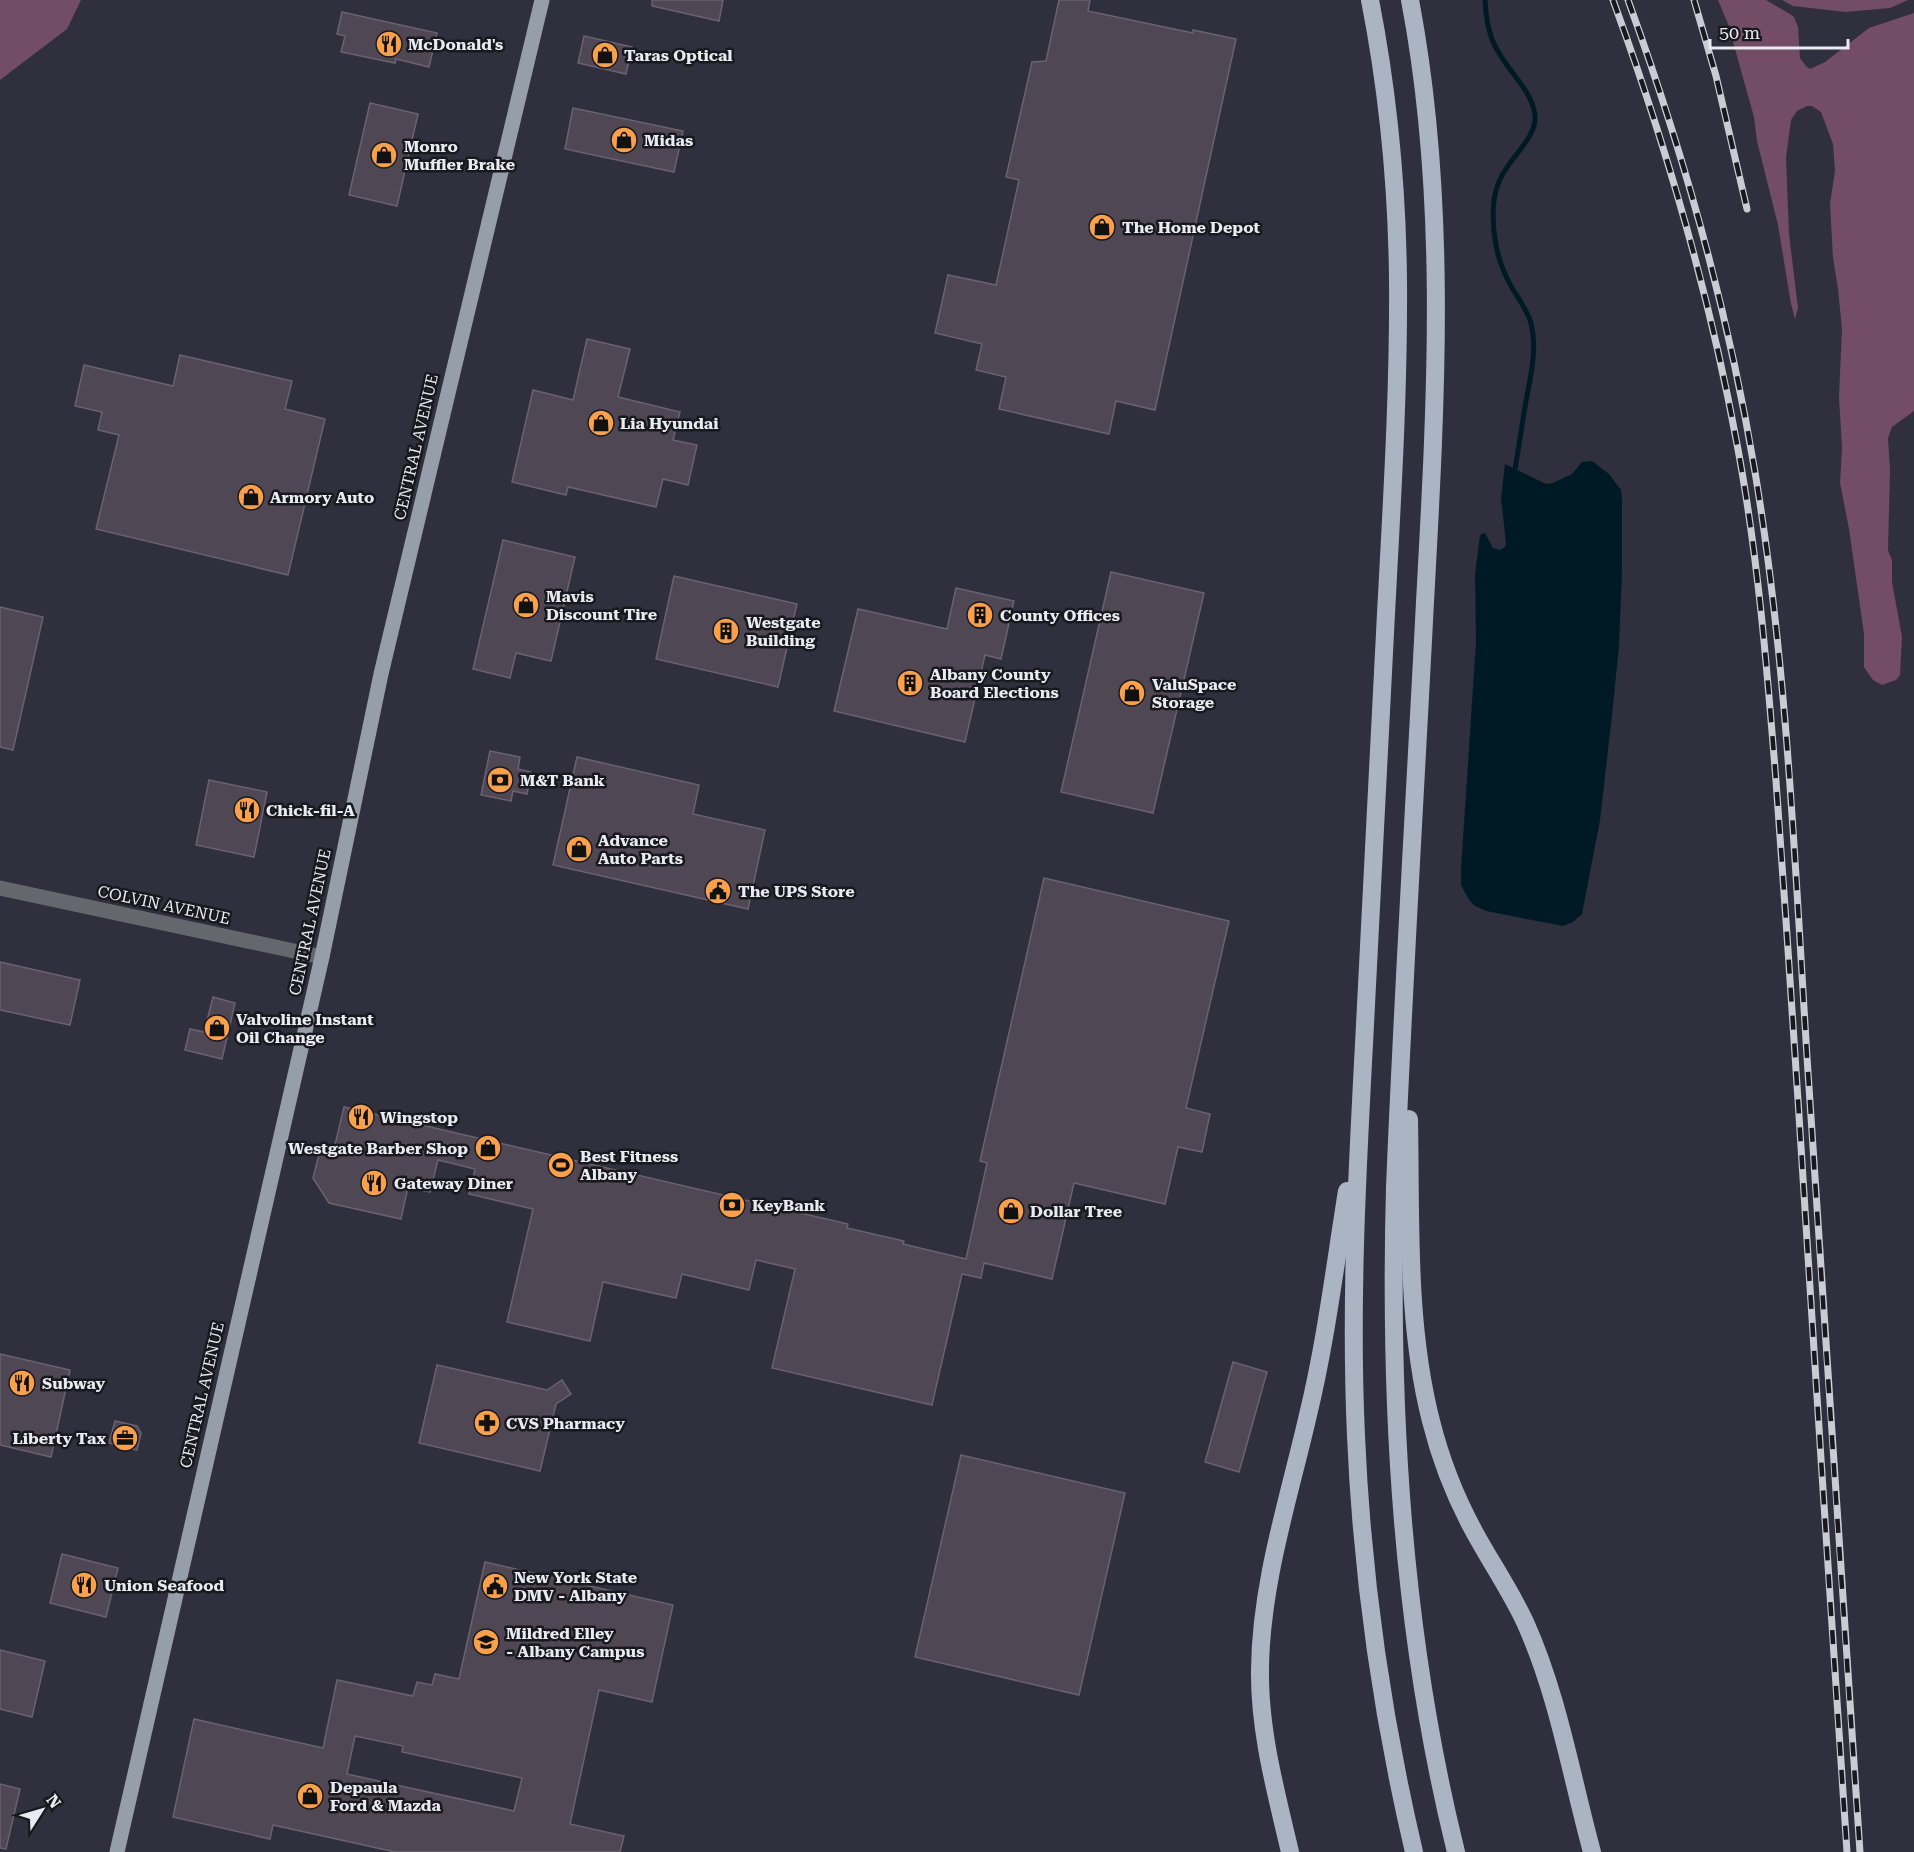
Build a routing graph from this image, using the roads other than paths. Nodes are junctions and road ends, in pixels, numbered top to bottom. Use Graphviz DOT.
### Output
graph roads {
  1 [pos="542,0"];
  2 [pos="1370,0"];
  3 [pos="1410,0"];
  4 [pos="0,888"];
  5 [pos="322,957"];
  6 [pos="1406,968"];
  7 [pos="1360,1103"];
  8 [pos="1583,1819"];
  9 [pos="117,1852"];
  10 [pos="1290,1852"];
  11 [pos="1414,1852"];
  12 [pos="1456,1852"];
  13 [pos="1592,1852"];
  14 [pos="1598,1852"];
  1 -- 5 [label="main road, CENTRAL AVENUE"];
  2 -- 7 [label="highway"];
  3 -- 6 [label="highway"];
  4 -- 5 [label="street, COLVIN AVENUE"];
  5 -- 9 [label="main road, CENTRAL AVENUE"];
  6 -- 8 [label="highway"];
  6 -- 12 [label="highway"];
  7 -- 10 [label="highway"];
  7 -- 11 [label="highway"];
  8 -- 13 [label="highway"];
  8 -- 14 [label="highway"];
}
